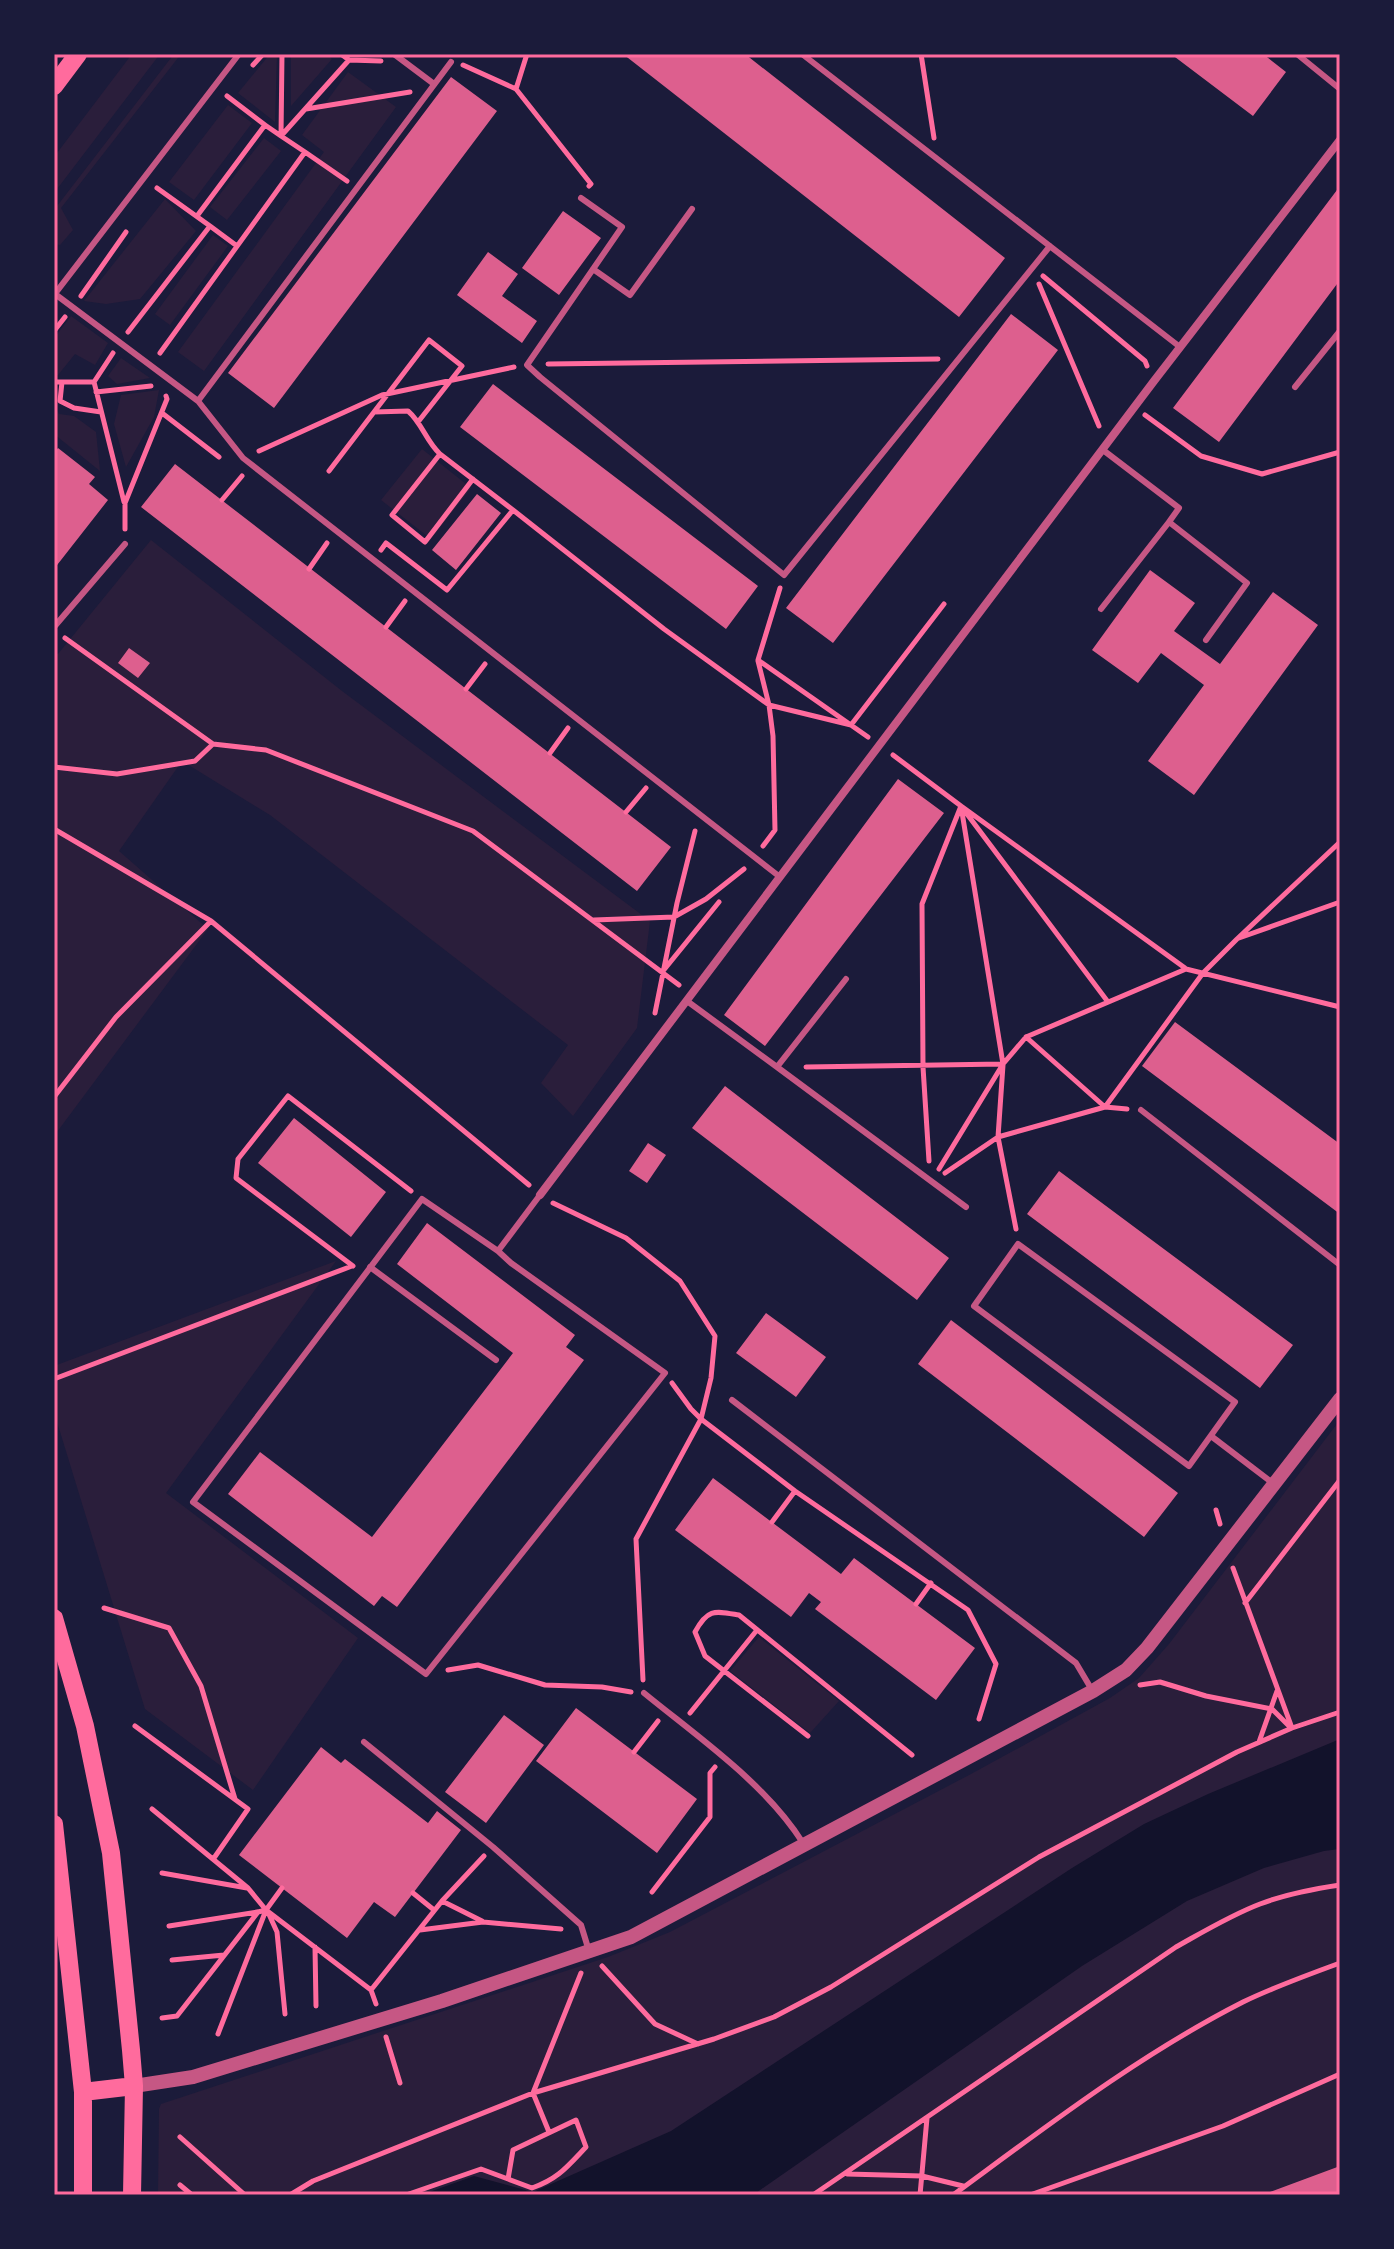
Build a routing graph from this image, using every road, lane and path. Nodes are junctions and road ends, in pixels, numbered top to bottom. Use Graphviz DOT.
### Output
graph roads {
  1 [pos="78,54"];
  2 [pos="239,54"];
  3 [pos="282,54"];
  4 [pos="341,54"];
  5 [pos="394,54"];
  6 [pos="527,54"];
  7 [pos="802,54"];
  8 [pos="921,54"];
  9 [pos="1297,54"];
  10 [pos="349,60"];
  11 [pos="451,62"];
  12 [pos="54,86"];
  13 [pos="433,86"];
  14 [pos="516,89"];
  15 [pos="1340,89"];
  16 [pos="227,96"];
  17 [pos="305,109"];
  18 [pos="265,125"];
  19 [pos="1340,140"];
  20 [pos="305,152"];
  21 [pos="938,159"];
  22 [pos="157,188"];
  23 [pos="357,188"];
  24 [pos="581,198"];
  25 [pos="692,209"];
  26 [pos="210,226"];
  27 [pos="237,246"];
  28 [pos="1050,246"];
  29 [pos="1033,268"];
  30 [pos="593,269"];
  31 [pos="54,294"];
  32 [pos="1340,331"];
  33 [pos="120,342"];
  34 [pos="1180,347"];
  35 [pos="959,359"];
  36 [pos="151,365"];
  37 [pos="527,365"];
  38 [pos="450,380"];
  39 [pos="1154,381"];
  40 [pos="54,382"];
  41 [pos="62,382"];
  42 [pos="94,382"];
  43 [pos="160,385"];
  44 [pos="1295,387"];
  45 [pos="96,392"];
  46 [pos="388,394"];
  47 [pos="57,400"];
  48 [pos="198,401"];
  49 [pos="1135,407"];
  50 [pos="101,412"];
  51 [pos="374,412"];
  52 [pos="418,422"];
  53 [pos="1104,447"];
  54 [pos="1340,452"];
  55 [pos="440,454"];
  56 [pos="243,458"];
  57 [pos="329,471"];
  58 [pos="243,475"];
  59 [pos="473,479"];
  60 [pos="222,500"];
  61 [pos="125,503"];
  62 [pos="513,510"];
  63 [pos="1169,522"];
  64 [pos="328,541"];
  65 [pos="125,544"];
  66 [pos="373,562"];
  67 [pos="309,569"];
  68 [pos="784,575"];
  69 [pos="406,600"];
  70 [pos="944,604"];
  71 [pos="1101,609"];
  72 [pos="386,627"];
  73 [pos="54,629"];
  74 [pos="1206,640"];
  75 [pos="758,660"];
  76 [pos="487,662"];
  77 [pos="466,689"];
  78 [pos="769,705"];
  79 [pos="851,725"];
  80 [pos="570,726"];
  81 [pos="875,742"];
  82 [pos="213,744"];
  83 [pos="550,753"];
  84 [pos="893,755"];
  85 [pos="54,767"];
  86 [pos="647,787"];
  87 [pos="961,806"];
  88 [pos="626,812"];
  89 [pos="696,826"];
  90 [pos="54,829"];
  91 [pos="775,830"];
  92 [pos="1340,842"];
  93 [pos="747,867"];
  94 [pos="780,877"];
  95 [pos="719,902"];
  96 [pos="1340,902"];
  97 [pos="674,917"];
  98 [pos="594,920"];
  99 [pos="211,921"];
  100 [pos="1237,939"];
  101 [pos="1186,969"];
  102 [pos="662,972"];
  103 [pos="1203,973"];
  104 [pos="846,979"];
  105 [pos="689,998"];
  106 [pos="1108,1002"];
  107 [pos="1340,1007"];
  108 [pos="1026,1037"];
  109 [pos="1003,1064"];
  110 [pos="777,1067"];
  111 [pos="923,1067"];
  112 [pos="54,1097"];
  113 [pos="1105,1107"];
  114 [pos="1141,1110"];
  115 [pos="998,1137"];
  116 [pos="930,1183"];
  117 [pos="540,1195"];
  118 [pos="422,1199"];
  119 [pos="966,1207"];
  120 [pos="1018,1244"];
  121 [pos="498,1251"];
  122 [pos="378,1256"];
  123 [pos="1340,1265"];
  124 [pos="353,1266"];
  125 [pos="370,1267"];
  126 [pos="496,1360"];
  127 [pos="665,1373"];
  128 [pos="54,1379"];
  129 [pos="1340,1399"];
  130 [pos="732,1400"];
  131 [pos="701,1419"];
  132 [pos="1211,1436"];
  133 [pos="1340,1480"];
  134 [pos="1274,1484"];
  135 [pos="795,1491"];
  136 [pos="772,1522"];
  137 [pos="931,1583"];
  138 [pos="916,1604"];
  139 [pos="104,1608"];
  140 [pos="54,1618"];
  141 [pos="757,1630"];
  142 [pos="723,1671"];
  143 [pos="426,1674"];
  144 [pos="1133,1686"];
  145 [pos="1277,1690"];
  146 [pos="1093,1691"];
  147 [pos="644,1693"];
  148 [pos="1272,1709"];
  149 [pos="665,1711"];
  150 [pos="1340,1712"];
  151 [pos="979,1719"];
  152 [pos="681,1724"];
  153 [pos="135,1726"];
  154 [pos="1292,1728"];
  155 [pos="808,1736"];
  156 [pos="364,1742"];
  157 [pos="1259,1742"];
  158 [pos="634,1752"];
  159 [pos="912,1755"];
  160 [pos="724,1758"];
  161 [pos="235,1799"];
  162 [pos="152,1809"];
  163 [pos="54,1824"];
  164 [pos="805,1845"];
  165 [pos="493,1847"];
  166 [pos="214,1858"];
  167 [pos="162,1873"];
  168 [pos="1340,1885"];
  169 [pos="248,1888"];
  170 [pos="282,1888"];
  171 [pos="652,1892"];
  172 [pos="413,1893"];
  173 [pos="442,1901"];
  174 [pos="266,1910"];
  175 [pos="434,1910"];
  176 [pos="258,1912"];
  177 [pos="483,1922"];
  178 [pos="169,1926"];
  179 [pos="567,1929"];
  180 [pos="419,1930"];
  181 [pos="315,1946"];
  182 [pos="589,1951"];
  183 [pos="225,1955"];
  184 [pos="172,1960"];
  185 [pos="1340,1963"];
  186 [pos="371,1990"];
  187 [pos="376,2005"];
  188 [pos="316,2006"];
  189 [pos="285,2014"];
  190 [pos="162,2018"];
  191 [pos="384,2030"];
  192 [pos="218,2034"];
  193 [pos="698,2044"];
  194 [pos="1340,2074"];
  195 [pos="400,2083"];
  196 [pos="134,2086"];
  197 [pos="83,2092"];
  198 [pos="533,2093"];
  199 [pos="927,2118"];
  200 [pos="549,2132"];
  201 [pos="180,2137"];
  202 [pos="845,2174"];
  203 [pos="922,2176"];
  204 [pos="508,2179"];
  205 [pos="180,2185"];
  206 [pos="964,2187"];
  207 [pos="83,2195"];
  208 [pos="132,2195"];
  209 [pos="192,2195"];
  210 [pos="245,2195"];
  211 [pos="290,2195"];
  212 [pos="406,2195"];
  213 [pos="813,2195"];
  214 [pos="920,2195"];
  215 [pos="953,2195"];
  216 [pos="1030,2195"];
  1 -- 12 [label="main road"];
  2 -- 31 [label="lane"];
  3 -- 20 [label="path"];
  4 -- 10 [label="path"];
  5 -- 13 [label="lane"];
  6 -- 14 [label="path"];
  7 -- 21 [label="lane"];
  8 -- 21 [label="path"];
  9 -- 15 [label="lane"];
  11 -- 13 [label="lane"];
  13 -- 17 [label="path"];
  13 -- 23 [label="lane"];
  16 -- 18 [label="path"];
  19 -- 34 [label="street"];
  20 -- 23 [label="path"];
  20 -- 27 [label="path"];
  21 -- 28 [label="lane"];
  22 -- 26 [label="path"];
  23 -- 48 [label="lane"];
  24 -- 30 [label="lane"];
  25 -- 30 [label="lane"];
  26 -- 27 [label="path"];
  26 -- 33 [label="path"];
  27 -- 36 [label="path"];
  28 -- 29 [label="lane"];
  28 -- 34 [label="lane"];
  29 -- 35 [label="lane"];
  29 -- 39 [label="path"];
  29 -- 53 [label="path"];
  30 -- 37 [label="lane"];
  31 -- 33 [label="lane"];
  32 -- 44 [label="lane"];
  33 -- 36 [label="lane"];
  33 -- 42 [label="path"];
  34 -- 39 [label="street"];
  35 -- 37 [label="path"];
  35 -- 68 [label="lane"];
  36 -- 43 [label="path"];
  36 -- 48 [label="lane"];
  37 -- 38 [label="path"];
  37 -- 68 [label="lane"];
  38 -- 46 [label="path"];
  38 -- 46 [label="path"];
  38 -- 52 [label="path"];
  39 -- 49 [label="street"];
  40 -- 41 [label="path"];
  41 -- 42 [label="path"];
  41 -- 47 [label="path"];
  42 -- 45 [label="path"];
  43 -- 45 [label="path"];
  43 -- 61 [label="path"];
  45 -- 50 [label="path"];
  46 -- 51 [label="path"];
  46 -- 56 [label="path"];
  47 -- 50 [label="path"];
  48 -- 56 [label="lane"];
  49 -- 53 [label="street"];
  49 -- 54 [label="path"];
  50 -- 61 [label="path"];
  51 -- 52 [label="path"];
  51 -- 57 [label="path"];
  52 -- 55 [label="path"];
  53 -- 63 [label="lane"];
  53 -- 94 [label="street"];
  55 -- 59 [label="path"];
  55 -- 59 [label="path"];
  56 -- 66 [label="lane"];
  58 -- 60 [label="path"];
  59 -- 62 [label="path"];
  61 -- 65 [label="path"];
  62 -- 66 [label="path"];
  62 -- 78 [label="path"];
  63 -- 71 [label="lane"];
  63 -- 74 [label="lane"];
  64 -- 67 [label="path"];
  65 -- 73 [label="lane"];
  66 -- 94 [label="lane"];
  68 -- 75 [label="path"];
  69 -- 72 [label="path"];
  70 -- 79 [label="path"];
  73 -- 82 [label="path"];
  75 -- 78 [label="path"];
  75 -- 79 [label="path"];
  76 -- 77 [label="path"];
  78 -- 79 [label="path"];
  78 -- 91 [label="path"];
  79 -- 81 [label="path"];
  80 -- 83 [label="path"];
  82 -- 85 [label="path"];
  82 -- 98 [label="path"];
  84 -- 87 [label="path"];
  86 -- 88 [label="path"];
  87 -- 101 [label="path"];
  87 -- 106 [label="path"];
  87 -- 109 [label="path"];
  87 -- 111 [label="path"];
  89 -- 97 [label="path"];
  90 -- 99 [label="path"];
  92 -- 100 [label="path"];
  93 -- 97 [label="path"];
  94 -- 105 [label="street"];
  95 -- 102 [label="path"];
  96 -- 100 [label="path"];
  97 -- 98 [label="path"];
  97 -- 102 [label="path"];
  98 -- 102 [label="path"];
  99 -- 112 [label="path"];
  99 -- 117 [label="path"];
  100 -- 103 [label="path"];
  101 -- 103 [label="path"];
  101 -- 106 [label="path"];
  102 -- 105 [label="path"];
  103 -- 107 [label="path"];
  103 -- 113 [label="path"];
  104 -- 110 [label="lane"];
  105 -- 110 [label="lane"];
  105 -- 117 [label="street"];
  106 -- 108 [label="path"];
  108 -- 109 [label="path"];
  108 -- 113 [label="path"];
  109 -- 111 [label="path"];
  109 -- 115 [label="path"];
  109 -- 116 [label="path"];
  110 -- 111 [label="path"];
  110 -- 116 [label="lane"];
  111 -- 116 [label="path"];
  113 -- 114 [label="path"];
  113 -- 115 [label="path"];
  114 -- 123 [label="lane"];
  115 -- 116 [label="path"];
  115 -- 120 [label="path"];
  116 -- 119 [label="lane"];
  117 -- 121 [label="lane"];
  117 -- 131 [label="path"];
  118 -- 121 [label="lane"];
  118 -- 122 [label="lane"];
  118 -- 124 [label="path"];
  120 -- 132 [label="lane"];
  120 -- 132 [label="lane"];
  121 -- 127 [label="lane"];
  122 -- 124 [label="path"];
  122 -- 125 [label="lane"];
  124 -- 128 [label="path"];
  125 -- 126 [label="lane"];
  125 -- 143 [label="lane"];
  127 -- 131 [label="path"];
  127 -- 143 [label="lane"];
  129 -- 134 [label="street"];
  130 -- 146 [label="lane"];
  131 -- 135 [label="path"];
  131 -- 147 [label="path"];
  132 -- 134 [label="lane"];
  133 -- 145 [label="path"];
  134 -- 146 [label="street"];
  135 -- 136 [label="path"];
  135 -- 137 [label="path"];
  137 -- 138 [label="path"];
  137 -- 151 [label="path"];
  139 -- 161 [label="path"];
  140 -- 196 [label="main road"];
  141 -- 142 [label="path"];
  141 -- 142 [label="path"];
  141 -- 159 [label="path"];
  142 -- 152 [label="path"];
  142 -- 155 [label="path"];
  143 -- 147 [label="path"];
  144 -- 148 [label="path"];
  145 -- 148 [label="path"];
  145 -- 154 [label="path"];
  146 -- 164 [label="street"];
  147 -- 149 [label="lane"];
  148 -- 154 [label="path"];
  148 -- 157 [label="path"];
  149 -- 152 [label="lane"];
  149 -- 158 [label="path"];
  150 -- 154 [label="path"];
  152 -- 160 [label="lane"];
  153 -- 161 [label="path"];
  154 -- 157 [label="path"];
  156 -- 165 [label="lane"];
  157 -- 193 [label="path"];
  160 -- 164 [label="lane"];
  160 -- 171 [label="path"];
  161 -- 166 [label="path"];
  162 -- 166 [label="path"];
  163 -- 197 [label="main road"];
  164 -- 182 [label="street"];
  165 -- 173 [label="path"];
  165 -- 182 [label="lane"];
  166 -- 169 [label="path"];
  167 -- 169 [label="path"];
  168 -- 199 [label="path"];
  169 -- 174 [label="path"];
  170 -- 174 [label="path"];
  172 -- 175 [label="path"];
  173 -- 175 [label="path"];
  173 -- 177 [label="path"];
  174 -- 176 [label="path"];
  174 -- 181 [label="path"];
  174 -- 189 [label="path"];
  174 -- 192 [label="path"];
  175 -- 180 [label="path"];
  176 -- 178 [label="path"];
  176 -- 183 [label="path"];
  177 -- 179 [label="path"];
  177 -- 180 [label="path"];
  180 -- 186 [label="path"];
  181 -- 186 [label="path"];
  181 -- 188 [label="path"];
  182 -- 193 [label="path"];
  182 -- 196 [label="street"];
  182 -- 198 [label="path"];
  183 -- 184 [label="path"];
  183 -- 190 [label="path"];
  185 -- 206 [label="path"];
  186 -- 187 [label="path"];
  191 -- 195 [label="path"];
  193 -- 198 [label="path"];
  194 -- 216 [label="path"];
  196 -- 197 [label="main road"];
  196 -- 208 [label="main road"];
  197 -- 207 [label="main road"];
  198 -- 200 [label="path"];
  198 -- 211 [label="path"];
  199 -- 202 [label="path"];
  199 -- 203 [label="path"];
  200 -- 204 [label="path"];
  200 -- 204 [label="path"];
  201 -- 210 [label="path"];
  202 -- 203 [label="path"];
  202 -- 213 [label="path"];
  203 -- 206 [label="path"];
  203 -- 214 [label="path"];
  204 -- 212 [label="path"];
  205 -- 209 [label="path"];
  206 -- 215 [label="path"];
}
